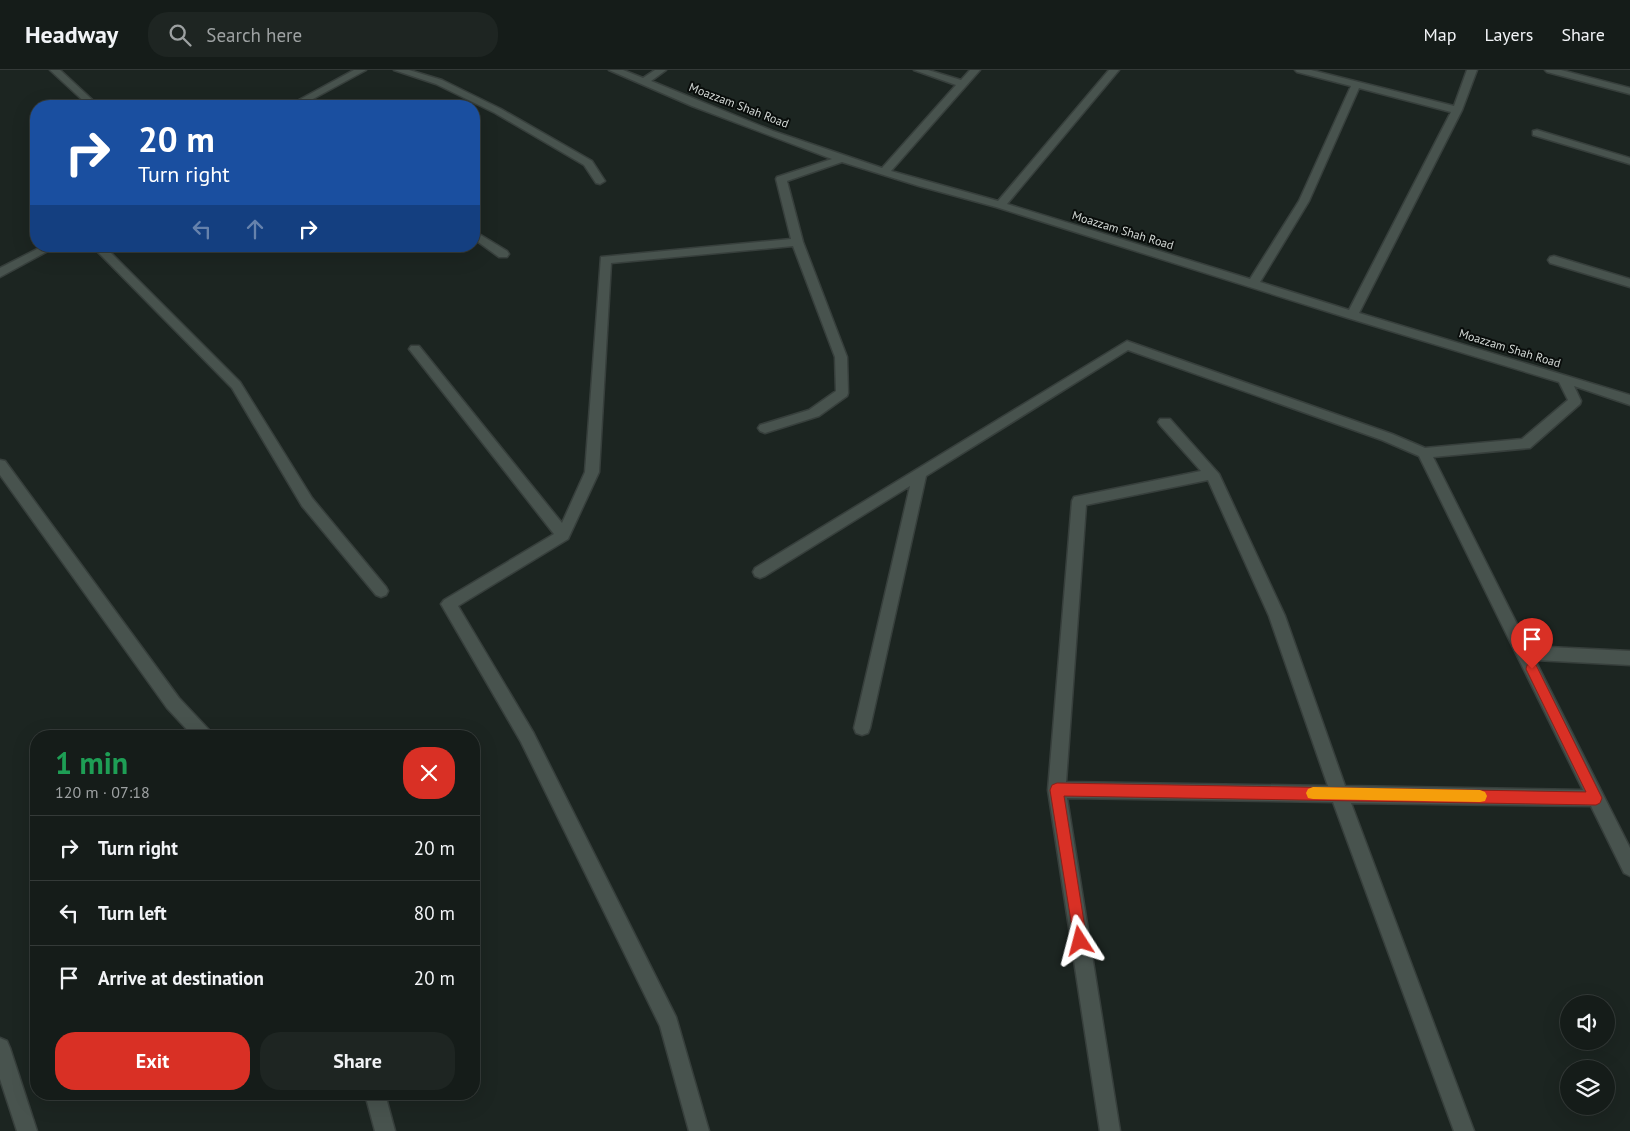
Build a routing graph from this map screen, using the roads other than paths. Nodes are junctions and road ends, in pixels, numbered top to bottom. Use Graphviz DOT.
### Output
graph roads {
  1 [pos="55,70"];
  2 [pos="361,70"];
  3 [pos="398,70"];
  4 [pos="614,70"];
  5 [pos="661,70"];
  6 [pos="919,70"];
  7 [pos="975,70"];
  8 [pos="1114,70"];
  9 [pos="1300,70"];
  10 [pos="1472,70"];
  11 [pos="1550,70"];
  12 [pos="645,81"];
  13 [pos="962,84"];
  14 [pos="1356,85"];
  15 [pos="1630,92"];
  16 [pos="88,100"];
  17 [pos="304,100"];
  18 [pos="476,100"];
  19 [pos="480,102"];
  20 [pos="1457,110"];
  21 [pos="1538,133"];
  22 [pos="842,159"];
  23 [pos="1630,161"];
  24 [pos="885,172"];
  25 [pos="600,181"];
  26 [pos="1000,205"];
  27 [pos="480,238"];
  28 [pos="797,242"];
  29 [pos="40,252"];
  30 [pos="103,252"];
  31 [pos="503,254"];
  32 [pos="1554,260"];
  33 [pos="0,273"];
  34 [pos="1630,283"];
  35 [pos="1252,284"];
  36 [pos="1352,315"];
  37 [pos="415,349"];
  38 [pos="1564,378"];
  39 [pos="1630,400"];
  40 [pos="1165,422"];
  41 [pos="765,428"];
  42 [pos="1424,453"];
  43 [pos="0,465"];
  44 [pos="920,473"];
  45 [pos="1212,474"];
  46 [pos="563,535"];
  47 [pos="760,572"];
  48 [pos="381,591"];
  49 [pos="1524,653"];
  50 [pos="1630,658"];
  51 [pos="862,728"];
  52 [pos="199,730"];
  53 [pos="1057,790"];
  54 [pos="1339,794"];
  55 [pos="1596,798"];
  56 [pos="1630,867"];
  57 [pos="0,1048"];
  58 [pos="377,1100"];
  59 [pos="27,1131"];
  60 [pos="385,1131"];
  61 [pos="699,1131"];
  62 [pos="1110,1131"];
  63 [pos="1464,1131"];
  1 -- 16 [label="street"];
  2 -- 17 [label="street"];
  3 -- 18 [label="street"];
  4 -- 12 [label="street, Moazzam Shah Road"];
  5 -- 12 [label="street"];
  6 -- 13 [label="street"];
  7 -- 13 [label="street"];
  8 -- 26 [label="street"];
  9 -- 14 [label="street"];
  10 -- 20 [label="street"];
  11 -- 15 [label="street"];
  12 -- 22 [label="street, Moazzam Shah Road"];
  13 -- 24 [label="street"];
  14 -- 20 [label="street"];
  14 -- 35 [label="street"];
  19 -- 25 [label="street"];
  20 -- 36 [label="street"];
  21 -- 23 [label="street"];
  22 -- 24 [label="street, Moazzam Shah Road"];
  22 -- 28 [label="street"];
  24 -- 26 [label="street, Moazzam Shah Road"];
  26 -- 35 [label="street, Moazzam Shah Road"];
  27 -- 31 [label="street"];
  28 -- 41 [label="street"];
  28 -- 46 [label="street"];
  29 -- 33 [label="street"];
  30 -- 48 [label="street"];
  32 -- 34 [label="street"];
  35 -- 36 [label="street, Moazzam Shah Road"];
  36 -- 38 [label="street, Moazzam Shah Road"];
  37 -- 46 [label="street"];
  38 -- 39 [label="street, Moazzam Shah Road"];
  38 -- 42 [label="street"];
  40 -- 45 [label="street"];
  42 -- 44 [label="street"];
  42 -- 49 [label="street"];
  43 -- 52 [label="street"];
  44 -- 47 [label="street"];
  44 -- 51 [label="street"];
  45 -- 53 [label="street"];
  45 -- 54 [label="street"];
  46 -- 61 [label="street"];
  49 -- 50 [label="street"];
  49 -- 55 [label="street"];
  53 -- 54 [label="street"];
  53 -- 62 [label="street"];
  54 -- 55 [label="street"];
  54 -- 63 [label="street"];
  55 -- 56 [label="street"];
  57 -- 59 [label="street"];
  58 -- 60 [label="street"];
}
